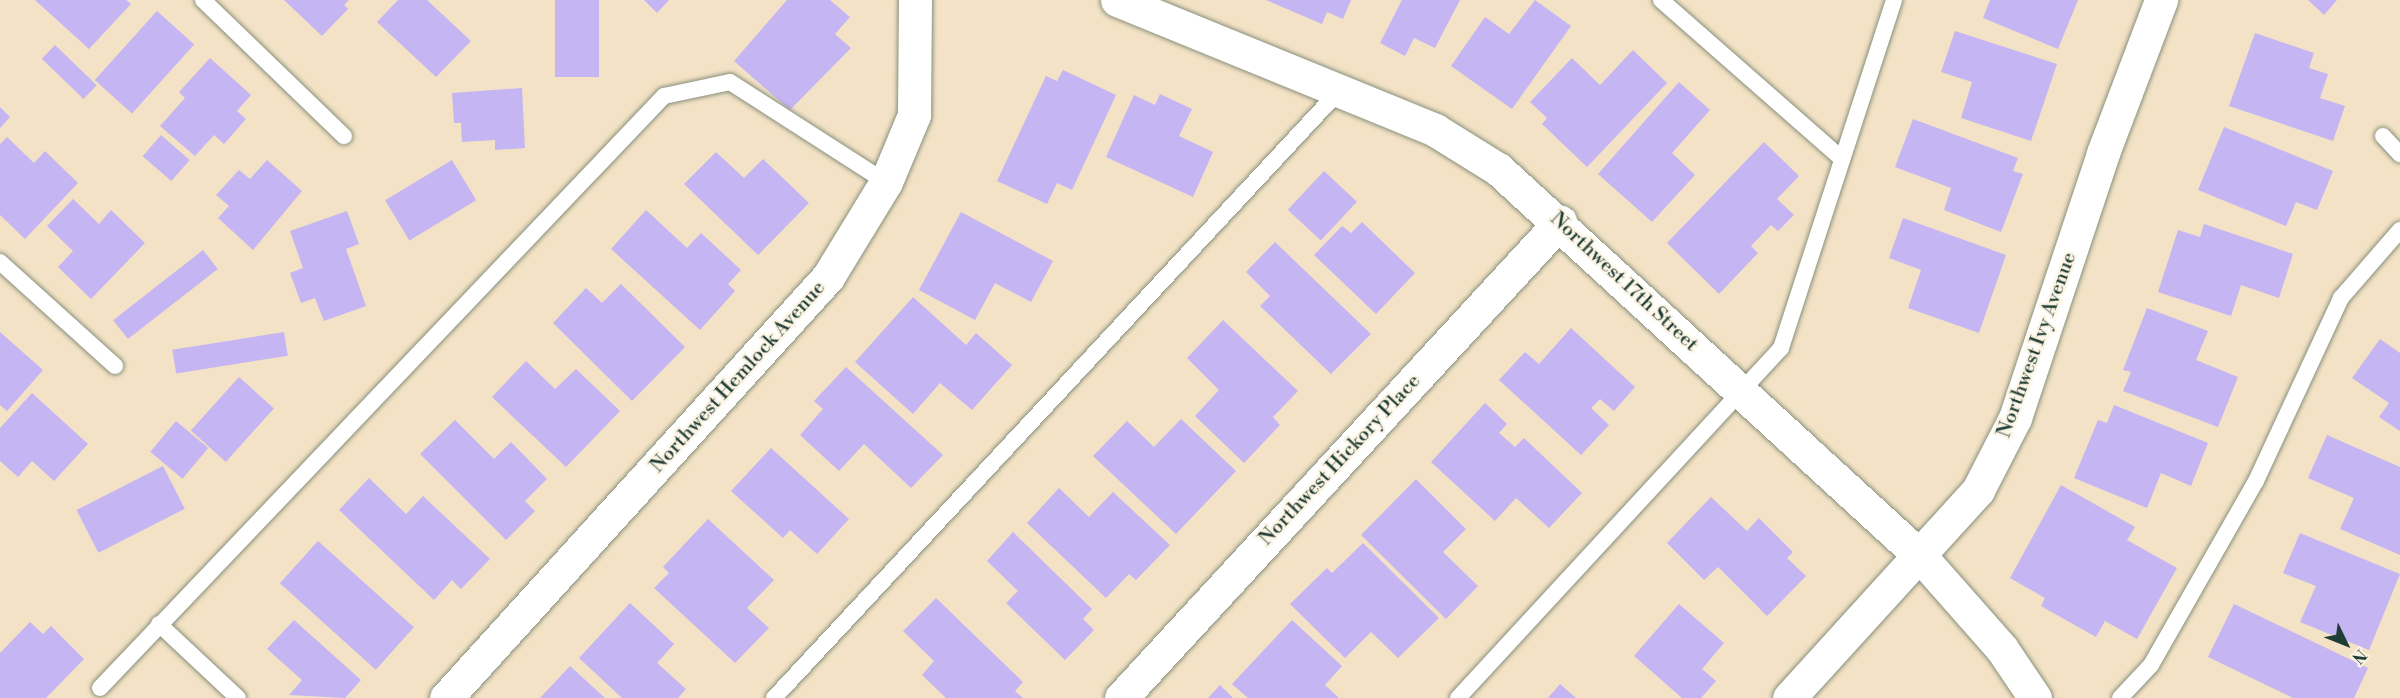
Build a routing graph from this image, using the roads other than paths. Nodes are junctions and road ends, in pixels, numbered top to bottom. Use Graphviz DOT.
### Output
graph roads {
  1 [pos="203,0"];
  2 [pos="915,0"];
  3 [pos="1118,0"];
  4 [pos="1661,0"];
  5 [pos="1894,0"];
  6 [pos="2161,0"];
  7 [pos="1340,90"];
  8 [pos="344,136"];
  9 [pos="2383,136"];
  10 [pos="2400,154"];
  11 [pos="1842,159"];
  12 [pos="886,183"];
  13 [pos="1560,222"];
  14 [pos="2400,230"];
  15 [pos="0,262"];
  16 [pos="115,366"];
  17 [pos="1742,392"];
  18 [pos="1921,557"];
  19 [pos="159,624"];
  20 [pos="100,688"];
  21 [pos="238,698"];
  22 [pos="446,698"];
  23 [pos="774,698"];
  24 [pos="1121,698"];
  25 [pos="1458,698"];
  26 [pos="1789,698"];
  27 [pos="2035,698"];
  28 [pos="2120,698"];
  1 -- 8 [label="lane"];
  2 -- 12 [label="street, Northwest Hemlock Avenue"];
  3 -- 7 [label="street, Northwest 17th Street"];
  4 -- 11 [label="lane"];
  5 -- 11 [label="lane"];
  6 -- 18 [label="street, Northwest Ivy Avenue"];
  7 -- 13 [label="street, Northwest 17th Street"];
  7 -- 23 [label="lane"];
  9 -- 10 [label="lane"];
  11 -- 17 [label="lane"];
  12 -- 19 [label="lane"];
  12 -- 22 [label="street, Northwest Hemlock Avenue"];
  13 -- 17 [label="street, Northwest 17th Street"];
  13 -- 24 [label="street, Northwest Hickory Place"];
  14 -- 28 [label="lane"];
  15 -- 16 [label="lane"];
  17 -- 18 [label="street, Northwest 17th Street"];
  17 -- 25 [label="lane"];
  18 -- 26 [label="street, Northwest Ivy Avenue"];
  18 -- 27 [label="street, Northwest 17th Street"];
  19 -- 20 [label="lane"];
  19 -- 21 [label="lane"];
}
